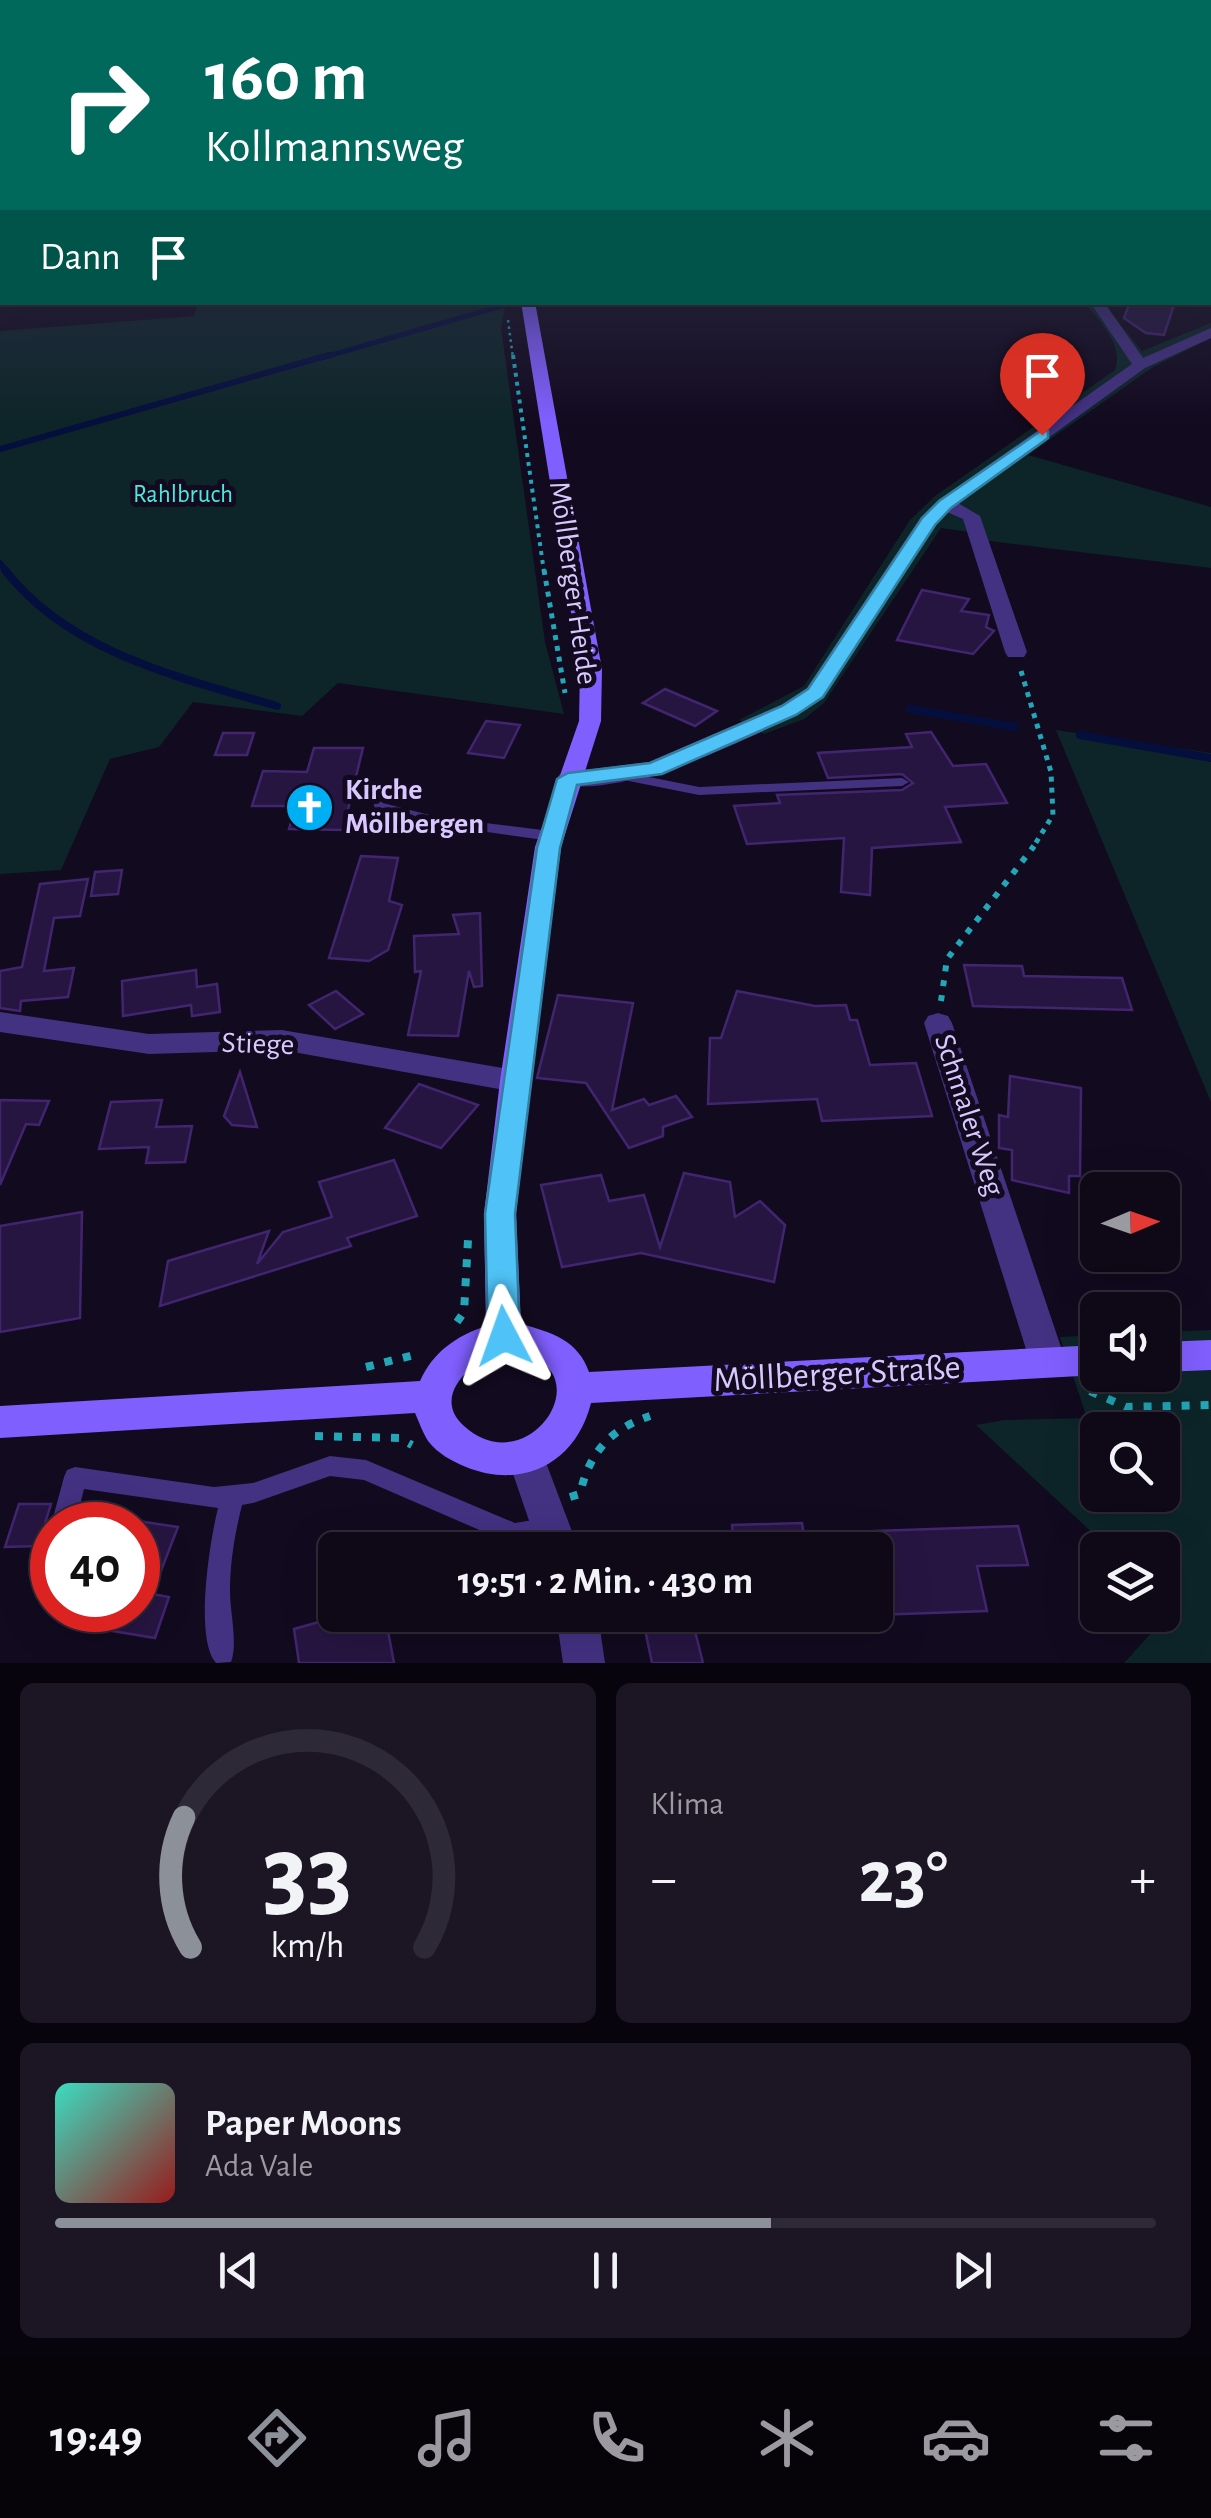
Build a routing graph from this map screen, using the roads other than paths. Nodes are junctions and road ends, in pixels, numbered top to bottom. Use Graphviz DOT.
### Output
graph roads {
  1 [pos="1099,305"];
  2 [pos="519,308"];
  3 [pos="1211,332"];
  4 [pos="1140,365"];
  5 [pos="945,504"];
  6 [pos="1016,652"];
  7 [pos="624,776"];
  8 [pos="568,779"];
  9 [pos="902,782"];
  10 [pos="379,795"];
  11 [pos="551,836"];
  12 [pos="0,1022"];
  13 [pos="938,1024"];
  14 [pos="515,1081"];
  15 [pos="504,1336"];
  16 [pos="1211,1355"];
  17 [pos="1180,1356"];
  18 [pos="1080,1361"];
  19 [pos="1048,1362"];
  20 [pos="577,1388"];
  21 [pos="433,1396"];
  22 [pos="0,1422"];
  23 [pos="526,1456"];
  24 [pos="232,1495"];
  25 [pos="69,1502"];
  26 [pos="551,1528"];
  27 [pos="579,1632"];
  28 [pos="222,1653"];
  29 [pos="584,1663"];
  1 -- 4 [label="street"];
  2 -- 8 [label="street, Möllberger Heide"];
  3 -- 4 [label="street"];
  4 -- 5 [label="street"];
  5 -- 6 [label="street"];
  5 -- 7 [label="street"];
  7 -- 8 [label="street"];
  7 -- 9 [label="lane"];
  8 -- 11 [label="street, Möllberger Heide"];
  10 -- 11 [label="lane"];
  11 -- 14 [label="street, Möllberger Heide"];
  12 -- 14 [label="street, Stiege"];
  13 -- 19 [label="street, Schmaler Weg"];
  14 -- 15 [label="street, Möllberger Heide"];
  15 -- 20 [label="street"];
  15 -- 21 [label="street"];
  16 -- 17 [label="street"];
  18 -- 19 [label="street, Möllberger Straße"];
  19 -- 20 [label="street, Möllberger Straße"];
  20 -- 23 [label="street"];
  21 -- 22 [label="street"];
  21 -- 23 [label="street"];
  23 -- 26 [label="street"];
  24 -- 25 [label="lane"];
  24 -- 26 [label="lane"];
  24 -- 28 [label="lane"];
  27 -- 29 [label="street"];
}
